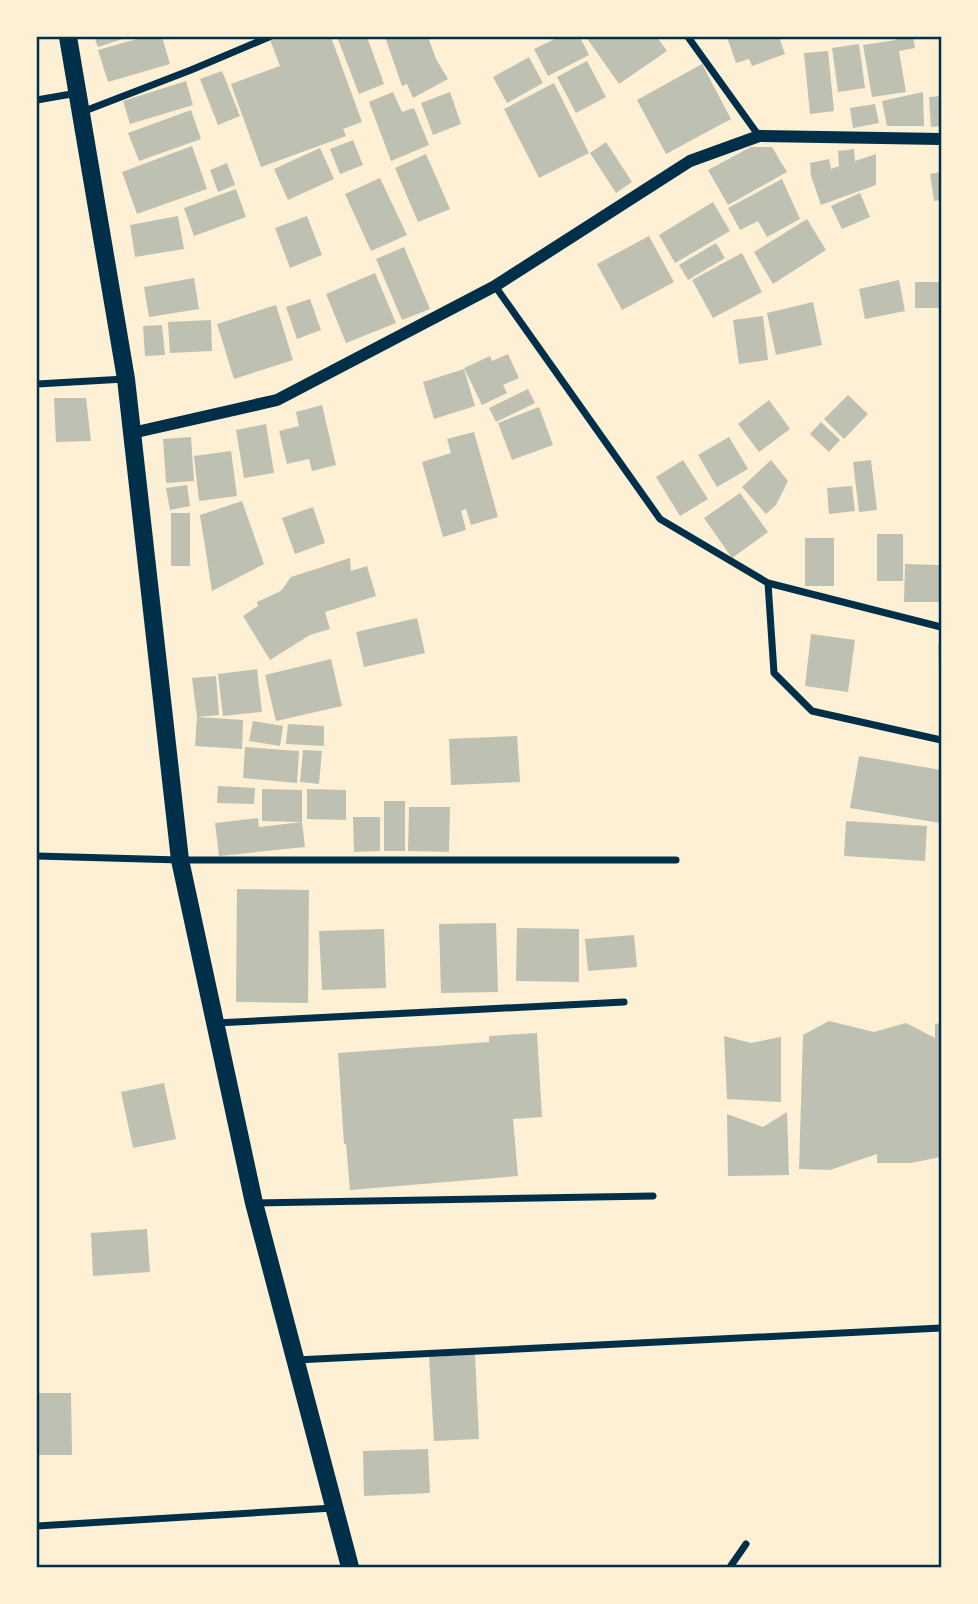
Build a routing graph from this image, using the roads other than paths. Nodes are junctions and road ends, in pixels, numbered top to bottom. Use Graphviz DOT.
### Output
graph roads {
  1 [pos="68,37"];
  2 [pos="268,37"];
  3 [pos="688,37"];
  4 [pos="78,93"];
  5 [pos="37,100"];
  6 [pos="81,112"];
  7 [pos="759,136"];
  8 [pos="941,139"];
  9 [pos="495,286"];
  10 [pos="125,379"];
  11 [pos="37,384"];
  12 [pos="132,433"];
  13 [pos="768,583"];
  14 [pos="941,627"];
  15 [pos="941,740"];
  16 [pos="37,856"];
  17 [pos="180,860"];
  18 [pos="676,860"];
  19 [pos="624,1002"];
  20 [pos="215,1023"];
  21 [pos="653,1196"];
  22 [pos="254,1203"];
  23 [pos="941,1328"];
  24 [pos="296,1360"];
  25 [pos="334,1508"];
  26 [pos="37,1526"];
  27 [pos="746,1544"];
  28 [pos="350,1567"];
  29 [pos="730,1567"];
  1 -- 4 [label="main road"];
  2 -- 6 [label="street"];
  3 -- 7 [label="street"];
  4 -- 5 [label="street"];
  4 -- 6 [label="main road"];
  6 -- 10 [label="main road"];
  7 -- 8 [label="street"];
  7 -- 9 [label="street"];
  9 -- 12 [label="street"];
  9 -- 13 [label="street"];
  10 -- 11 [label="street"];
  10 -- 12 [label="main road"];
  12 -- 17 [label="main road"];
  13 -- 14 [label="street"];
  13 -- 15 [label="street"];
  16 -- 17 [label="street"];
  17 -- 18 [label="street"];
  17 -- 20 [label="main road"];
  19 -- 20 [label="street"];
  20 -- 22 [label="main road"];
  21 -- 22 [label="street"];
  22 -- 24 [label="main road"];
  23 -- 24 [label="street"];
  24 -- 25 [label="main road"];
  25 -- 26 [label="street"];
  25 -- 28 [label="main road"];
  27 -- 29 [label="street"];
}
